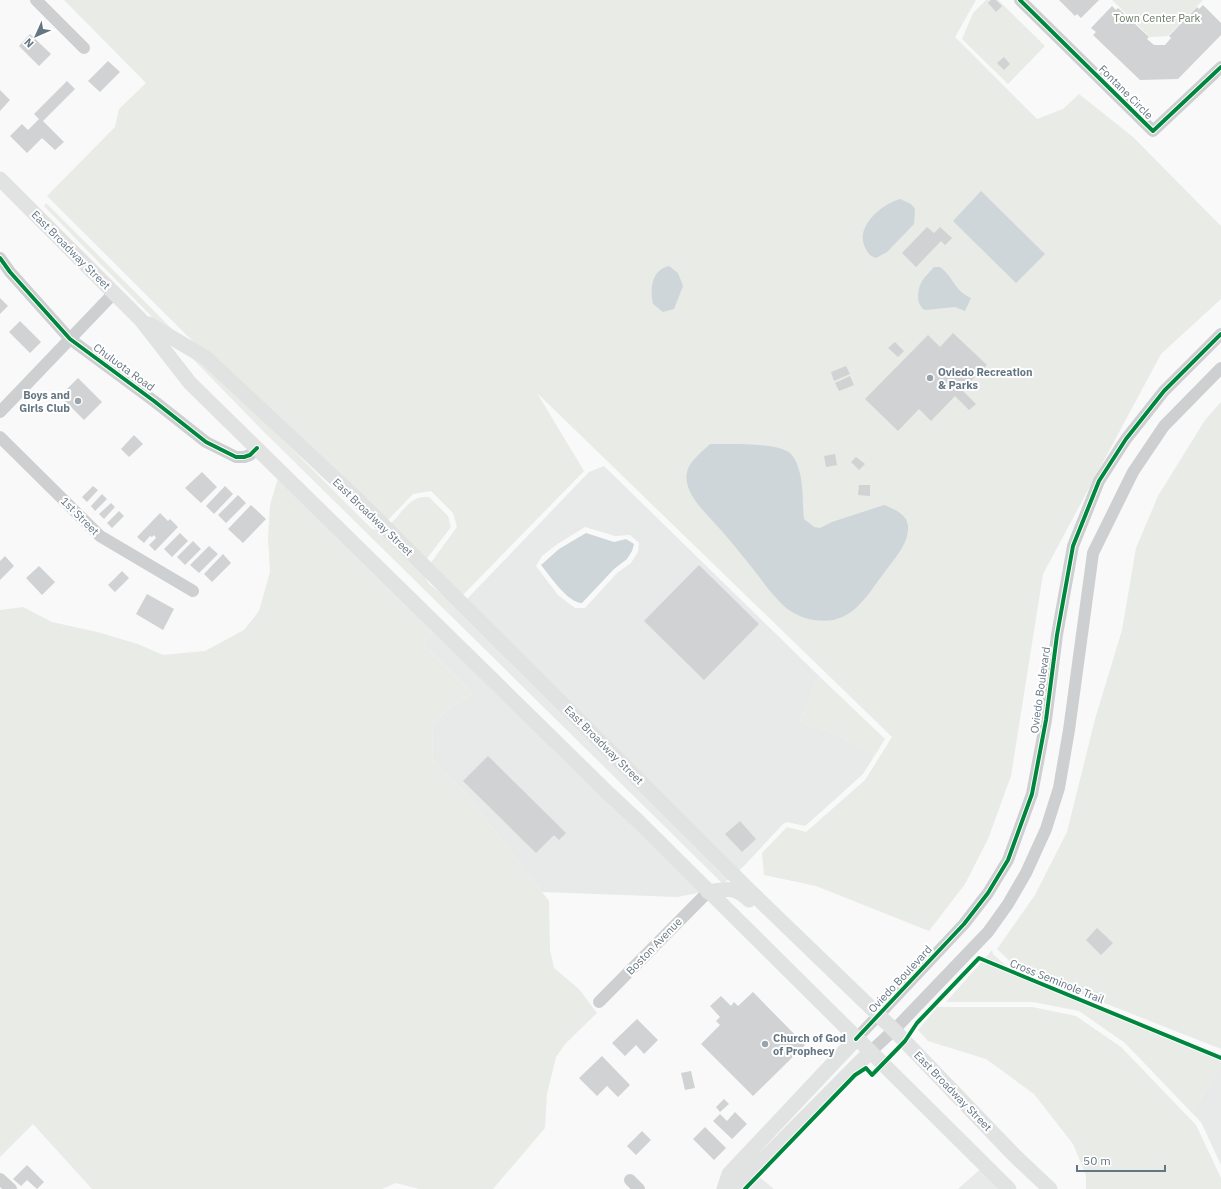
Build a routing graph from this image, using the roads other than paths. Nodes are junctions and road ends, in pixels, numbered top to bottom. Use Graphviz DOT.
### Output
graph roads {
  1 [pos="36,0"];
  2 [pos="1020,0"];
  3 [pos="84,48"];
  4 [pos="1221,67"];
  5 [pos="0,179"];
  6 [pos="0,258"];
  7 [pos="114,293"];
  8 [pos="141,320"];
  9 [pos="1221,334"];
  10 [pos="70,339"];
  11 [pos="1221,368"];
  12 [pos="0,412"];
  13 [pos="0,437"];
  14 [pos="256,448"];
  15 [pos="193,591"];
  16 [pos="708,892"];
  17 [pos="828,968"];
  18 [pos="600,1002"];
  19 [pos="879,1016"];
  20 [pos="894,1030"];
  21 [pos="856,1039"];
  22 [pos="870,1052"];
  23 [pos="0,1178"];
  24 [pos="630,1180"];
  25 [pos="11,1189"];
  26 [pos="639,1189"];
  27 [pos="724,1189"];
  28 [pos="728,1189"];
  29 [pos="1009,1189"];
  30 [pos="1050,1189"];
  1 -- 3 [label="street"];
  2 -- 4 [label="street, Fontane Circle"];
  5 -- 7 [label="main road, East Broadway Street"];
  6 -- 10 [label="street, Chuluota Road"];
  7 -- 8 [label="main road, East Broadway Street"];
  7 -- 10 [label="street"];
  8 -- 14 [label="main road, East Broadway Street"];
  8 -- 17 [label="main road, East Broadway Street"];
  9 -- 19 [label="street, Oviedo Boulevard"];
  10 -- 12 [label="street"];
  10 -- 14 [label="street, Chuluota Road"];
  11 -- 20 [label="street"];
  13 -- 15 [label="street, 1st Street"];
  14 -- 16 [label="main road, East Broadway Street"];
  16 -- 17 [label="main road"];
  16 -- 18 [label="street, Boston Avenue"];
  16 -- 21 [label="main road, East Broadway Street"];
  17 -- 19 [label="main road, East Broadway Street"];
  19 -- 20 [label="main road, East Broadway Street"];
  19 -- 21 [label="street, Oviedo Boulevard"];
  20 -- 22 [label="street"];
  20 -- 30 [label="main road, East Broadway Street"];
  21 -- 22 [label="main road, East Broadway Street"];
  21 -- 27 [label="main road, Oviedo Boulevard"];
  22 -- 28 [label="main road"];
  22 -- 29 [label="main road, East Broadway Street"];
  23 -- 25 [label="street"];
  24 -- 26 [label="street"];
}
